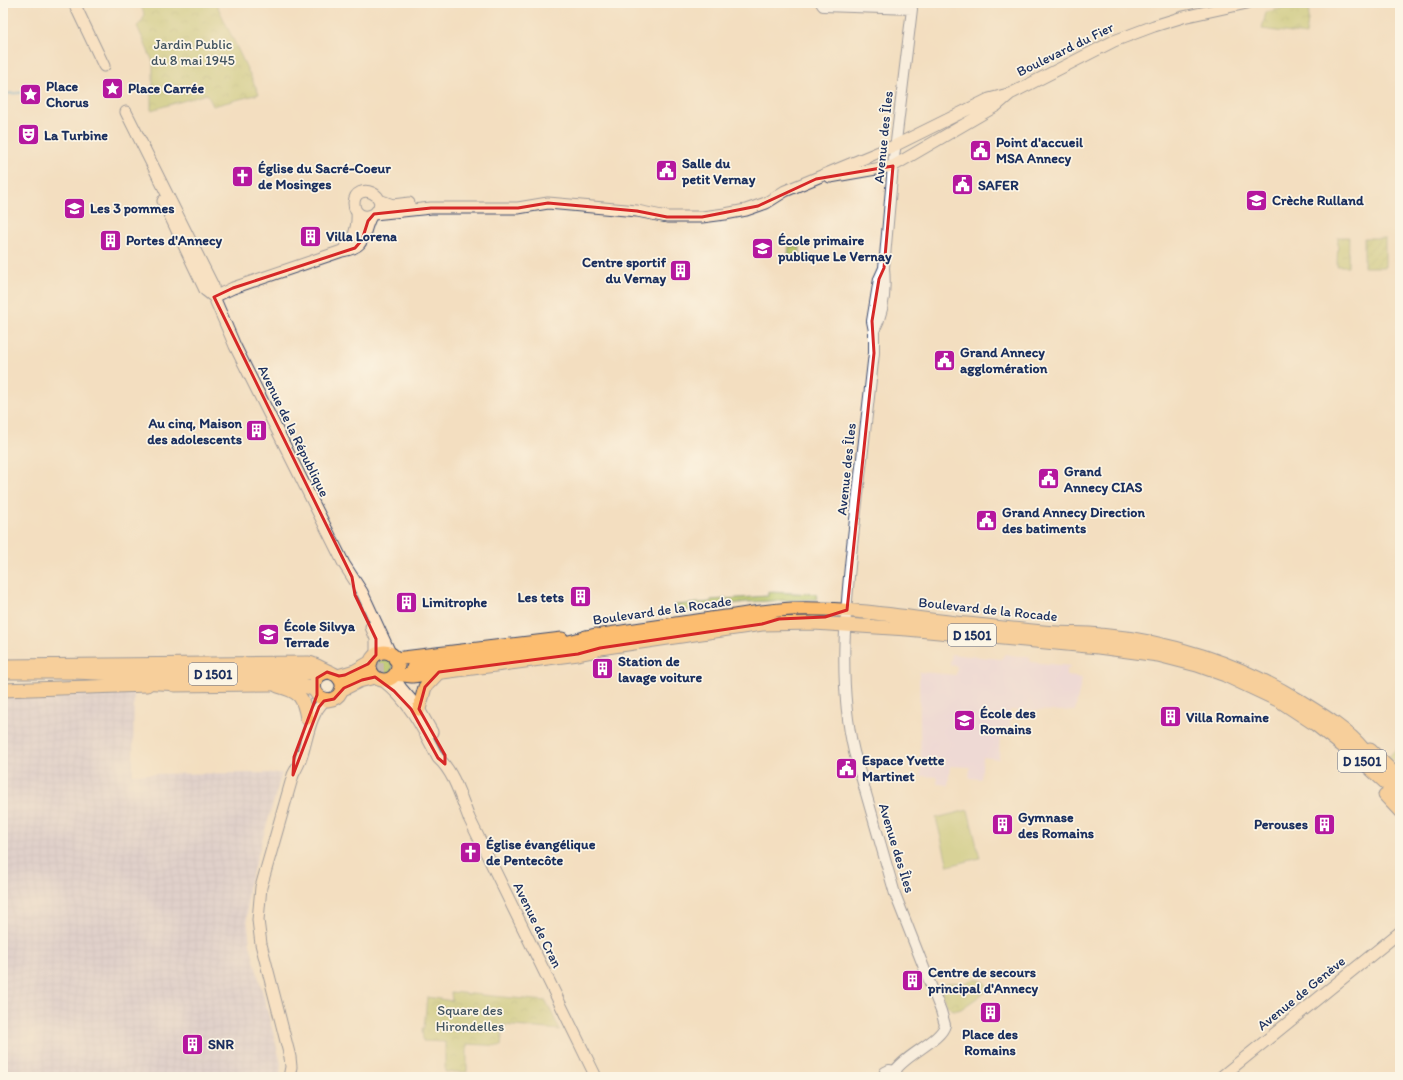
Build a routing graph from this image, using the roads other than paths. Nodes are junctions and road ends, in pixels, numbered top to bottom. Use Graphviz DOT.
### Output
graph roads {
  1 [pos="74,3"];
  2 [pos="81,3"];
  3 [pos="839,3"];
  4 [pos="1247,3"];
  5 [pos="822,5"];
  6 [pos="854,8"];
  7 [pos="1012,92"];
  8 [pos="123,112"];
  9 [pos="896,144"];
  10 [pos="894,166"];
  11 [pos="816,179"];
  12 [pos="379,200"];
  13 [pos="431,208"];
  14 [pos="357,212"];
  15 [pos="373,215"];
  16 [pos="342,251"];
  17 [pos="214,297"];
  18 [pos="847,610"];
  19 [pos="886,614"];
  20 [pos="762,624"];
  21 [pos="374,625"];
  22 [pos="846,625"];
  23 [pos="598,642"];
  24 [pos="394,657"];
  25 [pos="373,658"];
  26 [pos="3,666"];
  27 [pos="413,668"];
  28 [pos="3,672"];
  29 [pos="439,672"];
  30 [pos="308,673"];
  31 [pos="118,674"];
  32 [pos="334,674"];
  33 [pos="386,677"];
  34 [pos="3,680"];
  35 [pos="74,680"];
  36 [pos="184,684"];
  37 [pos="271,684"];
  38 [pos="3,690"];
  39 [pos="342,690"];
  40 [pos="319,695"];
  41 [pos="419,709"];
  42 [pos="307,718"];
  43 [pos="1335,741"];
  44 [pos="1362,747"];
  45 [pos="445,764"];
  46 [pos="293,775"];
  47 [pos="1400,780"];
  48 [pos="1387,784"];
  49 [pos="1400,799"];
  50 [pos="1400,811"];
  51 [pos="1400,932"];
  52 [pos="897,1074"];
  53 [pos="289,1077"];
  54 [pos="596,1077"];
  55 [pos="883,1077"];
  56 [pos="1221,1077"];
  1 -- 2 [label="main road"];
  3 -- 6 [label="street"];
  4 -- 7 [label="main road, Boulevard du Fier"];
  5 -- 6 [label="street"];
  6 -- 9 [label="street, Avenue des Îles"];
  7 -- 9 [label="main road, Boulevard du Fier"];
  7 -- 10 [label="main road, Boulevard du Fier"];
  8 -- 17 [label="main road, Avenue de la République"];
  9 -- 10 [label="street, Avenue des Îles"];
  9 -- 11 [label="main road, Boulevard du Fier"];
  10 -- 11 [label="main road"];
  10 -- 18 [label="street, Avenue des Îles"];
  11 -- 13 [label="main road"];
  12 -- 13 [label="main road"];
  12 -- 14 [label="main road"];
  12 -- 15 [label="main road"];
  13 -- 15 [label="main road"];
  14 -- 15 [label="main road"];
  14 -- 16 [label="main road"];
  15 -- 16 [label="main road"];
  16 -- 17 [label="main road"];
  17 -- 21 [label="main road, Avenue de la République"];
  18 -- 19 [label="main road, Boulevard de la Rocade / D 1501"];
  18 -- 20 [label="main road"];
  18 -- 22 [label="street, Avenue des Îles"];
  18 -- 23 [label="main road, Boulevard de la Rocade / D 1501"];
  19 -- 22 [label="main road"];
  19 -- 44 [label="main road, Boulevard de la Rocade / D 1501"];
  20 -- 22 [label="main road, Boulevard de la Rocade / D 1501"];
  20 -- 23 [label="main road, Boulevard de la Rocade / D 1501"];
  21 -- 24 [label="main road"];
  21 -- 25 [label="main road"];
  22 -- 43 [label="main road, Boulevard de la Rocade / D 1501"];
  22 -- 52 [label="street, Avenue des Îles"];
  23 -- 24 [label="main road"];
  23 -- 27 [label="main road, Boulevard de la Rocade / D 1501"];
  23 -- 29 [label="main road"];
  24 -- 25 [label="main road"];
  24 -- 33 [label="main road"];
  25 -- 32 [label="main road"];
  25 -- 33 [label="main road"];
  26 -- 32 [label="main road"];
  28 -- 31 [label="main road, D 1501"];
  29 -- 33 [label="main road"];
  29 -- 41 [label="main road"];
  30 -- 31 [label="main road, D 1501"];
  31 -- 35 [label="main road, D 1501"];
  32 -- 39 [label="main road"];
  32 -- 40 [label="main road"];
  33 -- 39 [label="main road"];
  33 -- 41 [label="main road, Avenue de Cran"];
  33 -- 45 [label="main road, Avenue de Cran"];
  34 -- 35 [label="main road, D 1501"];
  35 -- 36 [label="main road"];
  36 -- 37 [label="main road"];
  36 -- 38 [label="main road"];
  37 -- 40 [label="main road"];
  37 -- 42 [label="main road"];
  39 -- 40 [label="main road"];
  40 -- 42 [label="main road"];
  40 -- 46 [label="main road"];
  41 -- 45 [label="main road, Avenue de Cran"];
  42 -- 46 [label="main road"];
  43 -- 48 [label="main road, Boulevard de la Rocade / D 1501"];
  43 -- 50 [label="main road"];
  44 -- 47 [label="main road, D 1501"];
  44 -- 48 [label="main road, Boulevard de la Rocade / D 1501"];
  45 -- 54 [label="main road, Avenue de Cran"];
  46 -- 53 [label="main road"];
  48 -- 49 [label="main road, Boulevard de la Rocade / D 1501"];
  51 -- 56 [label="main road, Avenue de Genève"];
  52 -- 55 [label="street"];
}
